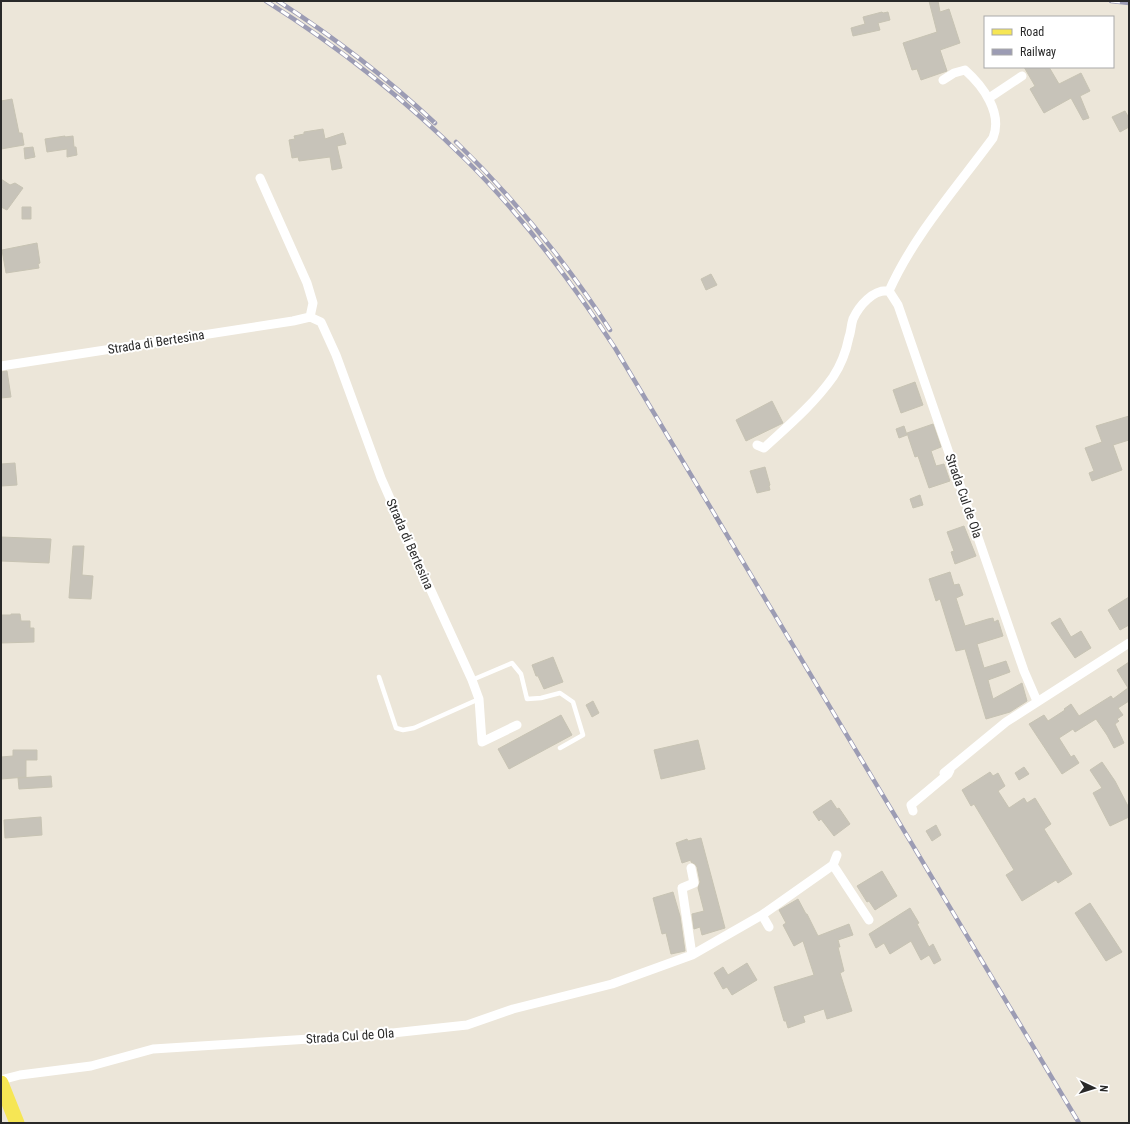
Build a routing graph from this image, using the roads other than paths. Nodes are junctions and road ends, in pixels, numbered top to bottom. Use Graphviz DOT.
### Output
graph roads {
  1 [pos="1022,76"];
  2 [pos="943,80"];
  3 [pos="989,98"];
  4 [pos="260,178"];
  5 [pos="889,291"];
  6 [pos="310,317"];
  7 [pos="1,366"];
  8 [pos="757,445"];
  9 [pos="1129,643"];
  10 [pos="379,677"];
  11 [pos="472,680"];
  12 [pos="479,699"];
  13 [pos="1037,701"];
  14 [pos="517,725"];
  15 [pos="560,748"];
  16 [pos="951,766"];
  17 [pos="944,773"];
  18 [pos="913,812"];
  19 [pos="837,855"];
  20 [pos="833,865"];
  21 [pos="691,868"];
  22 [pos="762,915"];
  23 [pos="869,920"];
  24 [pos="769,926"];
  25 [pos="692,955"];
  26 [pos="1,1080"];
  27 [pos="1,1083"];
  28 [pos="1,1110"];
  29 [pos="5,1123"];
  30 [pos="17,1123"];
  1 -- 3 [label="street"];
  2 -- 3 [label="street"];
  3 -- 5 [label="street"];
  4 -- 6 [label="street"];
  5 -- 8 [label="street"];
  5 -- 13 [label="street, Strada Cul de Ola"];
  6 -- 7 [label="street, Strada di Bertesina"];
  6 -- 11 [label="street, Strada di Bertesina"];
  9 -- 13 [label="street"];
  10 -- 12 [label="lane"];
  11 -- 12 [label="street, Strada di Bertesina"];
  11 -- 15 [label="lane"];
  12 -- 14 [label="street, Strada di Bertesina"];
  13 -- 16 [label="street"];
  16 -- 17 [label="street"];
  16 -- 18 [label="street"];
  19 -- 20 [label="street"];
  20 -- 22 [label="street, Strada Cul de Ola"];
  20 -- 23 [label="street"];
  21 -- 25 [label="street"];
  22 -- 24 [label="street"];
  22 -- 25 [label="street, Strada Cul de Ola"];
  25 -- 26 [label="street, Strada Cul de Ola"];
  27 -- 30 [label="main road"];
  28 -- 29 [label="main road"];
}
